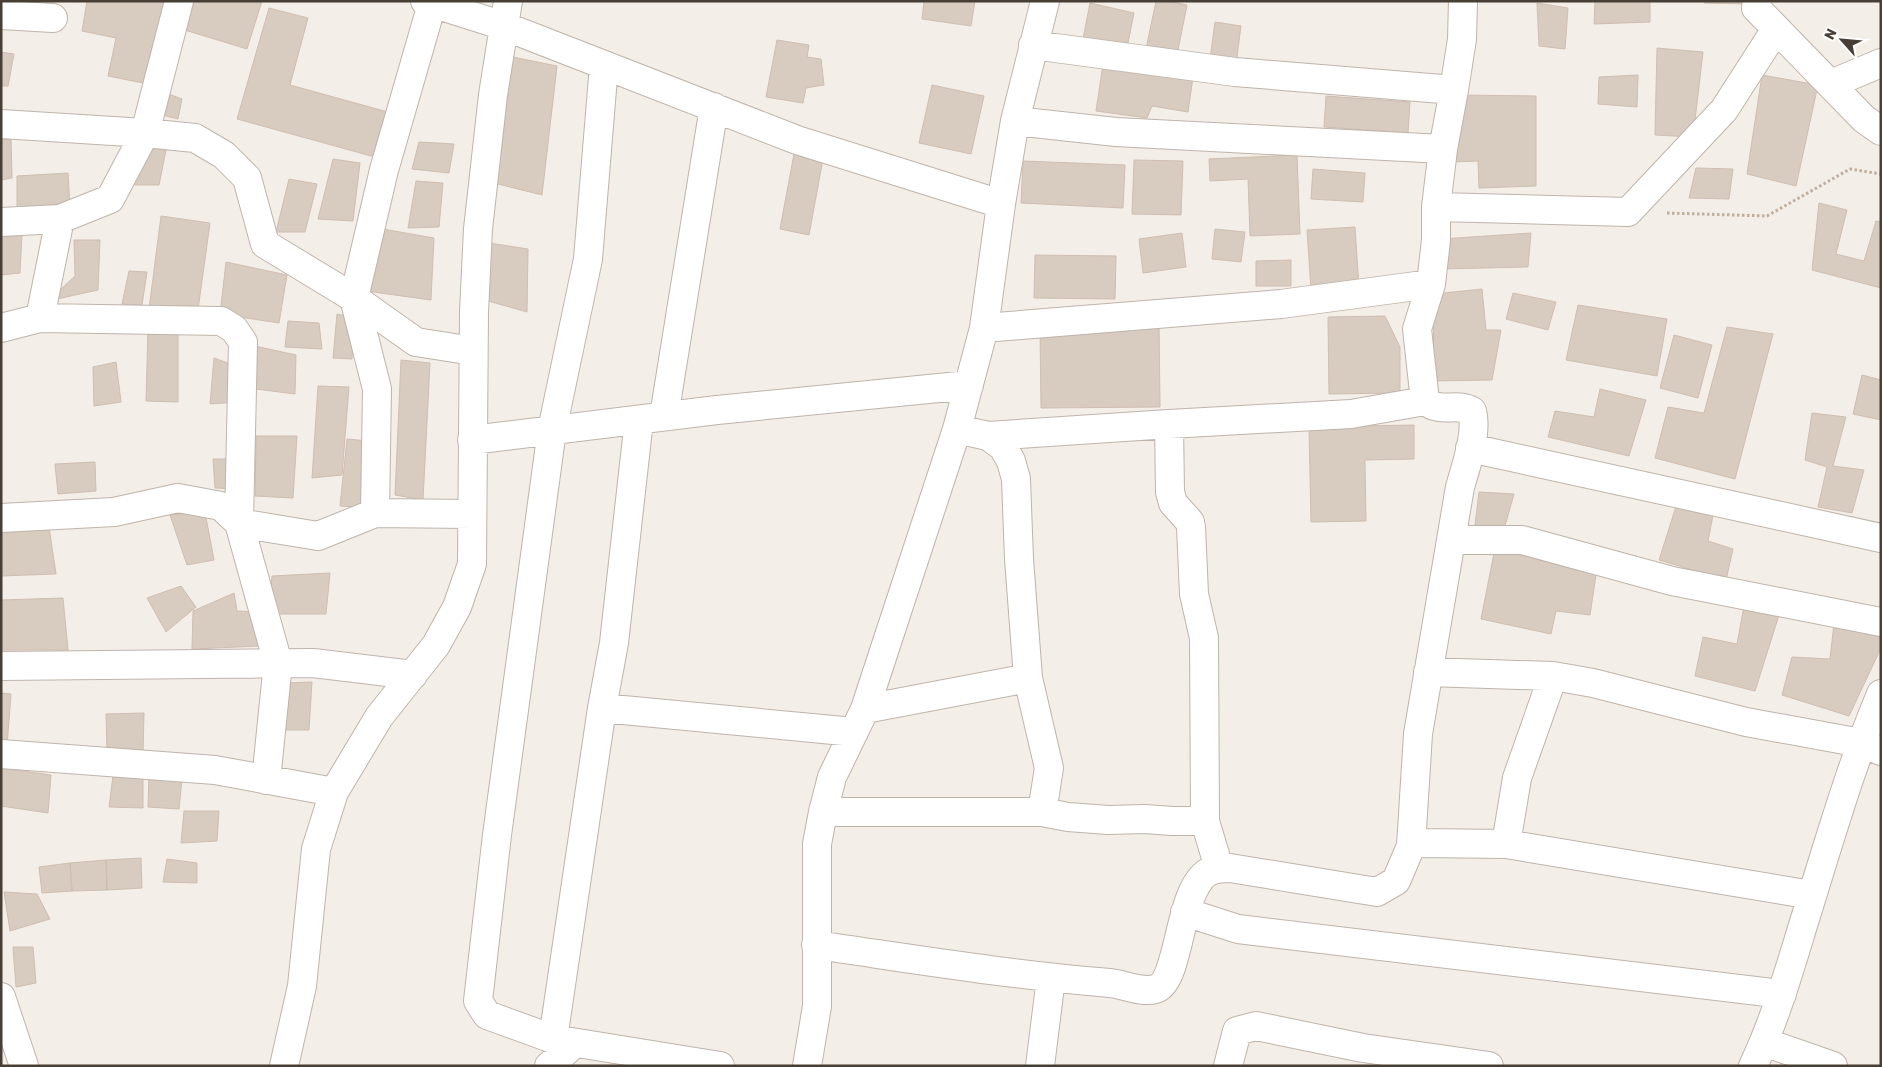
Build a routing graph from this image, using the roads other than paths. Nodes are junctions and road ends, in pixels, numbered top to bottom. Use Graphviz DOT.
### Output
graph roads {
  1 [pos="178,1"];
  2 [pos="1045,1"];
  3 [pos="1463,1"];
  4 [pos="1757,1"];
  5 [pos="428,2"];
  6 [pos="506,14"];
  7 [pos="1,15"];
  8 [pos="52,18"];
  9 [pos="1776,29"];
  10 [pos="1033,45"];
  11 [pos="1881,63"];
  12 [pos="604,65"];
  13 [pos="1831,84"];
  14 [pos="1881,85"];
  15 [pos="1454,90"];
  16 [pos="714,107"];
  17 [pos="1015,121"];
  18 [pos="1,124"];
  19 [pos="1881,131"];
  20 [pos="145,133"];
  21 [pos="1443,149"];
  22 [pos="1001,204"];
  23 [pos="1436,208"];
  24 [pos="60,219"];
  25 [pos="1,222"];
  26 [pos="1431,284"];
  27 [pos="354,298"];
  28 [pos="40,318"];
  29 [pos="1,328"];
  30 [pos="984,328"];
  31 [pos="474,351"];
  32 [pos="969,385"];
  33 [pos="1425,401"];
  34 [pos="652,418"];
  35 [pos="1168,424"];
  36 [pos="957,428"];
  37 [pos="552,430"];
  38 [pos="988,436"];
  39 [pos="472,440"];
  40 [pos="1470,448"];
  41 [pos="375,513"];
  42 [pos="472,514"];
  43 [pos="1,518"];
  44 [pos="239,523"];
  45 [pos="1881,538"];
  46 [pos="1452,540"];
  47 [pos="1881,622"];
  48 [pos="278,664"];
  49 [pos="1,666"];
  50 [pos="1428,672"];
  51 [pos="413,675"];
  52 [pos="1553,676"];
  53 [pos="1028,678"];
  54 [pos="1881,694"];
  55 [pos="602,708"];
  56 [pos="859,721"];
  57 [pos="1871,747"];
  58 [pos="1,754"];
  59 [pos="266,780"];
  60 [pos="334,792"];
  61 [pos="823,812"];
  62 [pos="1042,812"];
  63 [pos="1205,821"];
  64 [pos="1506,844"];
  65 [pos="1411,846"];
  66 [pos="1219,868"];
  67 [pos="1812,895"];
  68 [pos="1185,912"];
  69 [pos="816,945"];
  70 [pos="1051,978"];
  71 [pos="1782,994"];
  72 [pos="1,997"];
  73 [pos="564,1041"];
  74 [pos="1759,1054"];
  75 [pos="24,1066"];
  76 [pos="284,1066"];
  77 [pos="549,1066"];
  78 [pos="720,1066"];
  79 [pos="808,1066"];
  80 [pos="1040,1066"];
  81 [pos="1228,1066"];
  82 [pos="1489,1066"];
  83 [pos="1833,1066"];
  1 -- 20 [label="street"];
  2 -- 10 [label="street"];
  3 -- 15 [label="street"];
  4 -- 9 [label="street"];
  5 -- 6 [label="street"];
  5 -- 27 [label="street"];
  6 -- 12 [label="street"];
  6 -- 31 [label="street"];
  7 -- 8 [label="street"];
  9 -- 13 [label="street"];
  9 -- 23 [label="street"];
  10 -- 15 [label="street"];
  10 -- 17 [label="street"];
  11 -- 13 [label="street"];
  12 -- 16 [label="street"];
  12 -- 37 [label="street"];
  13 -- 14 [label="street"];
  13 -- 19 [label="street"];
  15 -- 21 [label="street"];
  16 -- 22 [label="street"];
  16 -- 34 [label="street"];
  17 -- 21 [label="street"];
  17 -- 22 [label="street"];
  18 -- 20 [label="street"];
  20 -- 24 [label="street"];
  20 -- 27 [label="street"];
  21 -- 23 [label="street"];
  22 -- 30 [label="street"];
  23 -- 26 [label="street"];
  24 -- 25 [label="street"];
  24 -- 28 [label="street"];
  26 -- 30 [label="street"];
  26 -- 33 [label="street"];
  27 -- 31 [label="street"];
  27 -- 41 [label="street"];
  28 -- 29 [label="street"];
  28 -- 44 [label="street"];
  30 -- 32 [label="street"];
  31 -- 39 [label="street"];
  32 -- 34 [label="street"];
  32 -- 36 [label="street"];
  33 -- 35 [label="street"];
  33 -- 40 [label="street"];
  34 -- 37 [label="street"];
  34 -- 55 [label="street"];
  35 -- 38 [label="street"];
  35 -- 63 [label="street"];
  36 -- 38 [label="street"];
  36 -- 56 [label="street"];
  37 -- 39 [label="street"];
  37 -- 73 [label="street"];
  38 -- 53 [label="street"];
  39 -- 42 [label="street"];
  40 -- 45 [label="street"];
  40 -- 46 [label="street"];
  41 -- 42 [label="street"];
  41 -- 44 [label="street"];
  42 -- 51 [label="street"];
  43 -- 44 [label="street"];
  44 -- 48 [label="street"];
  46 -- 47 [label="street"];
  46 -- 50 [label="street"];
  48 -- 49 [label="street"];
  48 -- 51 [label="street"];
  48 -- 59 [label="street"];
  50 -- 52 [label="street"];
  50 -- 65 [label="street"];
  51 -- 60 [label="street"];
  52 -- 57 [label="street"];
  52 -- 64 [label="street"];
  53 -- 56 [label="street"];
  53 -- 62 [label="street"];
  54 -- 57 [label="street"];
  55 -- 56 [label="street"];
  55 -- 73 [label="street"];
  56 -- 61 [label="street"];
  57 -- 67 [label="street"];
  58 -- 59 [label="street"];
  59 -- 60 [label="street"];
  60 -- 76 [label="street"];
  61 -- 62 [label="street"];
  61 -- 69 [label="street"];
  62 -- 63 [label="street"];
  63 -- 66 [label="street"];
  64 -- 65 [label="street"];
  64 -- 67 [label="street"];
  65 -- 66 [label="street"];
  66 -- 68 [label="street"];
  67 -- 71 [label="street"];
  68 -- 70 [label="street"];
  68 -- 71 [label="street"];
  69 -- 70 [label="street"];
  69 -- 79 [label="street"];
  70 -- 80 [label="street"];
  71 -- 74 [label="street"];
  72 -- 75 [label="street"];
  73 -- 77 [label="street"];
  73 -- 78 [label="street"];
  74 -- 83 [label="street"];
  81 -- 82 [label="street"];
}
